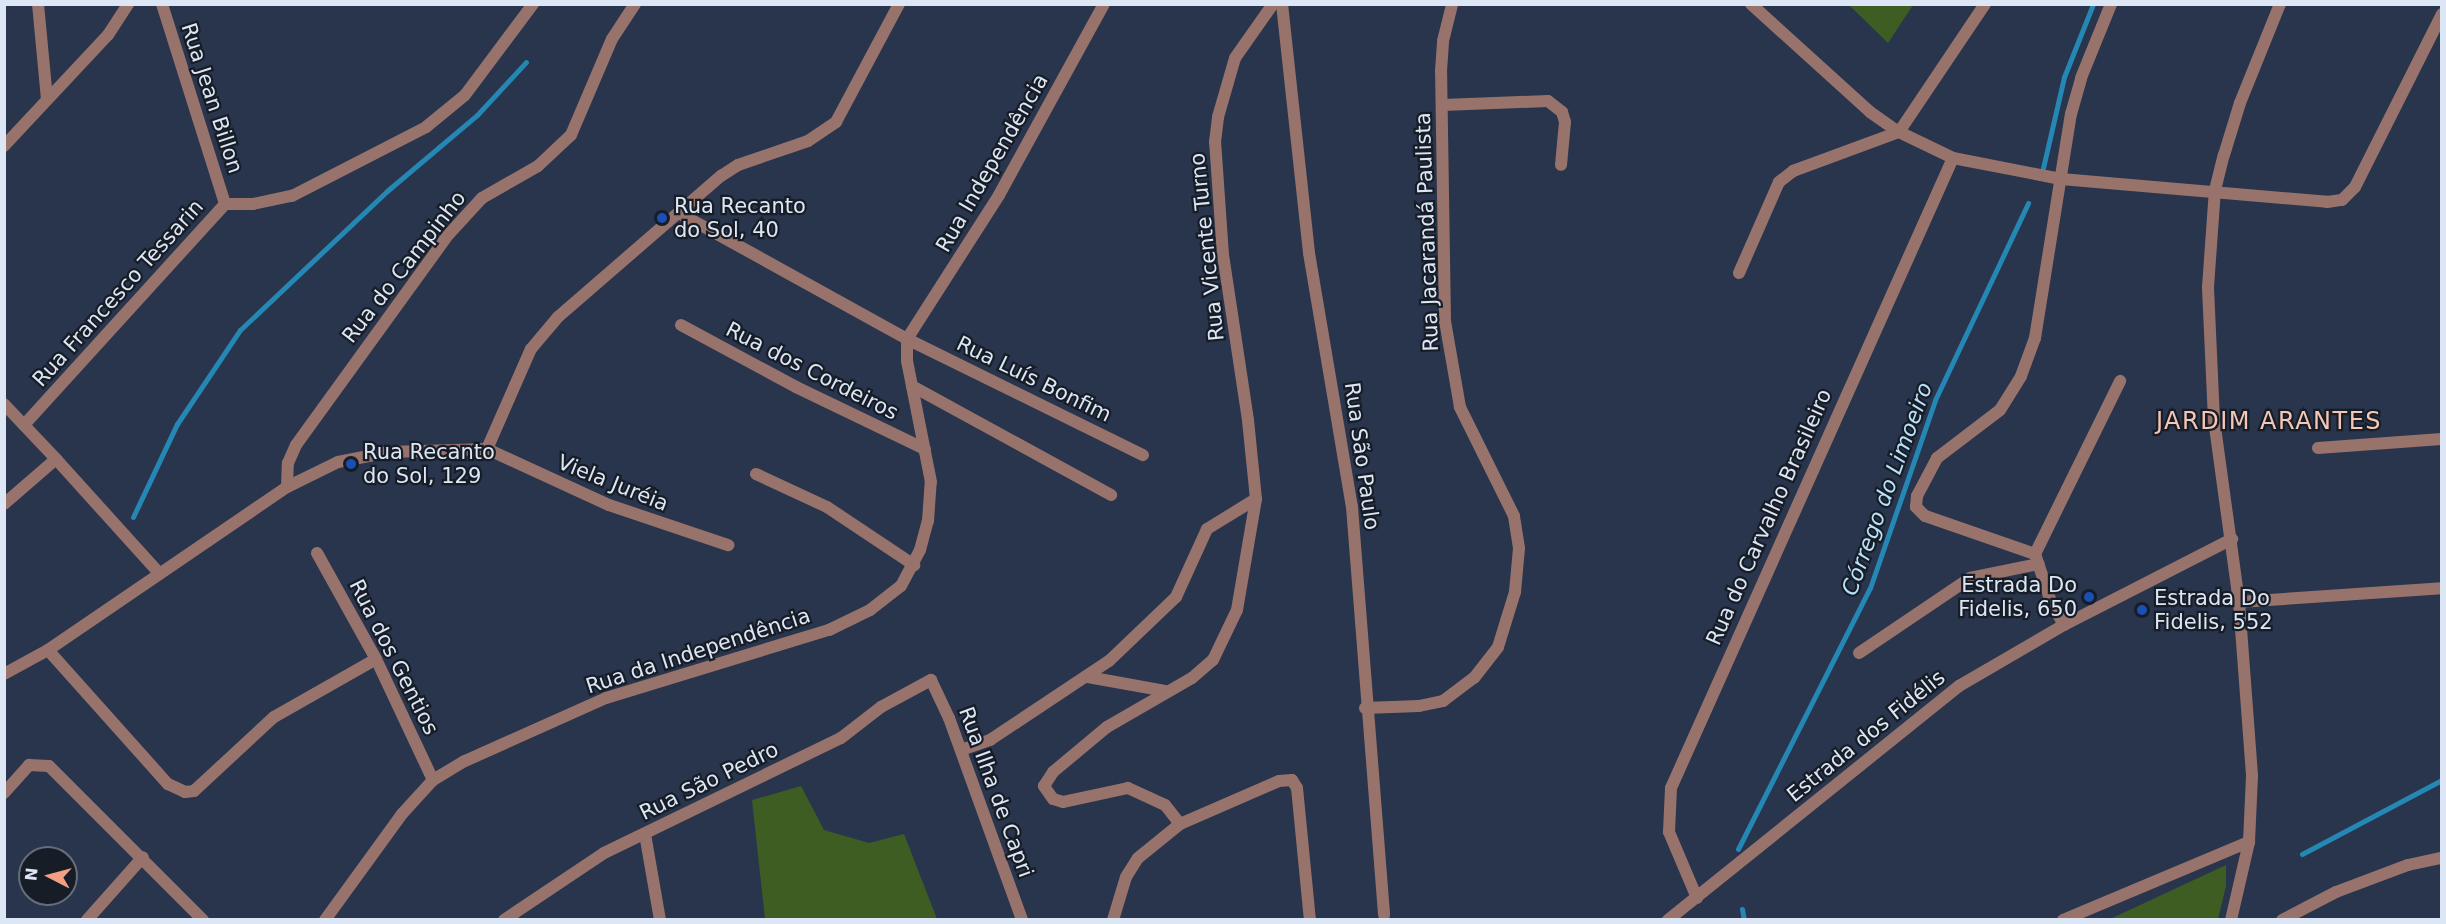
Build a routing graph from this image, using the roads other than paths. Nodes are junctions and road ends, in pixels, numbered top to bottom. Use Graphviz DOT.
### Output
graph roads {
  1 [pos="38,4"];
  2 [pos="128,4"];
  3 [pos="162,4"];
  4 [pos="533,4"];
  5 [pos="635,4"];
  6 [pos="899,4"];
  7 [pos="1104,4"];
  8 [pos="1273,4"];
  9 [pos="1282,4"];
  10 [pos="1452,4"];
  11 [pos="1751,4"];
  12 [pos="1985,4"];
  13 [pos="2110,4"];
  14 [pos="2280,4"];
  15 [pos="2442,14"];
  16 [pos="47,99"];
  17 [pos="1443,105"];
  18 [pos="1899,132"];
  19 [pos="4,146"];
  20 [pos="1953,158"];
  21 [pos="1561,165"];
  22 [pos="2055,178"];
  23 [pos="2215,190"];
  24 [pos="225,204"];
  25 [pos="679,213"];
  26 [pos="1739,273"];
  27 [pos="681,325"];
  28 [pos="907,339"];
  29 [pos="2120,381"];
  30 [pos="912,386"];
  31 [pos="4,404"];
  32 [pos="24,425"];
  33 [pos="2442,439"];
  34 [pos="2318,448"];
  35 [pos="487,449"];
  36 [pos="925,449"];
  37 [pos="1143,455"];
  38 [pos="56,459"];
  39 [pos="756,474"];
  40 [pos="287,487"];
  41 [pos="1111,495"];
  42 [pos="1256,499"];
  43 [pos="4,504"];
  44 [pos="2232,539"];
  45 [pos="728,545"];
  46 [pos="317,553"];
  47 [pos="2037,559"];
  48 [pos="914,565"];
  49 [pos="158,572"];
  50 [pos="2442,588"];
  51 [pos="2239,602"];
  52 [pos="2064,625"];
  53 [pos="48,650"];
  54 [pos="1859,653"];
  55 [pos="376,659"];
  56 [pos="4,674"];
  57 [pos="1088,677"];
  58 [pos="931,680"];
  59 [pos="1165,691"];
  60 [pos="1365,708"];
  61 [pos="961,750"];
  62 [pos="433,780"];
  63 [pos="4,793"];
  64 [pos="1180,824"];
  65 [pos="645,834"];
  66 [pos="2249,843"];
  67 [pos="143,857"];
  68 [pos="2442,858"];
  69 [pos="1697,898"];
  70 [pos="1384,915"];
  71 [pos="87,920"];
  72 [pos="203,920"];
  73 [pos="325,920"];
  74 [pos="504,920"];
  75 [pos="660,920"];
  76 [pos="1022,920"];
  77 [pos="1113,920"];
  78 [pos="1310,920"];
  79 [pos="1668,920"];
  80 [pos="2063,920"];
  81 [pos="2231,920"];
  82 [pos="2282,920"];
  1 -- 16 [label="street"];
  2 -- 16 [label="street"];
  3 -- 24 [label="street, Rua Jean Billon"];
  4 -- 24 [label="street, Rua Francesco Tessarin"];
  5 -- 40 [label="street, Rua do Campinho"];
  6 -- 25 [label="street"];
  7 -- 28 [label="street, Rua Independência"];
  8 -- 42 [label="street, Rua Vicente Turno"];
  9 -- 60 [label="street, Rua São Paulo"];
  10 -- 17 [label="street, Rua Jacarandá Paulista"];
  11 -- 18 [label="street"];
  12 -- 18 [label="street"];
  13 -- 22 [label="street"];
  14 -- 23 [label="street"];
  15 -- 23 [label="street"];
  16 -- 19 [label="street"];
  17 -- 21 [label="street"];
  17 -- 60 [label="street, Rua Jacarandá Paulista"];
  18 -- 20 [label="street"];
  18 -- 26 [label="street"];
  20 -- 22 [label="street"];
  20 -- 69 [label="street, Rua do Carvalho Brasileiro"];
  22 -- 23 [label="street"];
  22 -- 47 [label="street"];
  23 -- 44 [label="street"];
  24 -- 32 [label="street, Rua Francesco Tessarin"];
  25 -- 28 [label="street, Rua Luís Bonfim"];
  25 -- 35 [label="street"];
  27 -- 36 [label="street, Rua dos Cordeiros"];
  28 -- 30 [label="street, Rua da Independência"];
  28 -- 37 [label="street, Rua Luís Bonfim"];
  29 -- 47 [label="street"];
  30 -- 36 [label="street, Rua da Independência"];
  30 -- 41 [label="street"];
  31 -- 32 [label="street"];
  32 -- 38 [label="street"];
  33 -- 34 [label="street"];
  35 -- 40 [label="street"];
  35 -- 45 [label="street, Viela Juréia"];
  36 -- 48 [label="street, Rua da Independência"];
  38 -- 43 [label="street"];
  38 -- 49 [label="street"];
  39 -- 48 [label="street"];
  40 -- 49 [label="street"];
  42 -- 57 [label="street"];
  42 -- 59 [label="street, Rua Vicente Turno"];
  44 -- 51 [label="street"];
  44 -- 52 [label="street, Estrada dos Fidélis"];
  46 -- 55 [label="street, Rua dos Gentios"];
  47 -- 52 [label="street"];
  47 -- 54 [label="street"];
  48 -- 62 [label="street, Rua da Independência"];
  49 -- 53 [label="street"];
  50 -- 51 [label="street"];
  51 -- 66 [label="street"];
  52 -- 69 [label="street, Estrada dos Fidélis"];
  53 -- 55 [label="street"];
  53 -- 56 [label="street"];
  55 -- 62 [label="street, Rua dos Gentios"];
  57 -- 59 [label="street"];
  57 -- 61 [label="street"];
  58 -- 61 [label="street, Rua Ilha de Capri"];
  58 -- 65 [label="street, Rua São Pedro"];
  59 -- 64 [label="street, Rua Vicente Turno"];
  60 -- 70 [label="street, Rua São Paulo"];
  61 -- 76 [label="street, Rua Ilha de Capri"];
  62 -- 73 [label="street, Rua da Independência"];
  63 -- 67 [label="street"];
  64 -- 77 [label="street"];
  64 -- 78 [label="street"];
  65 -- 74 [label="street, Rua São Pedro"];
  65 -- 75 [label="street"];
  66 -- 80 [label="street"];
  66 -- 81 [label="street"];
  67 -- 71 [label="street"];
  67 -- 72 [label="street"];
  68 -- 82 [label="street"];
  69 -- 79 [label="street, Estrada dos Fidélis"];
}
